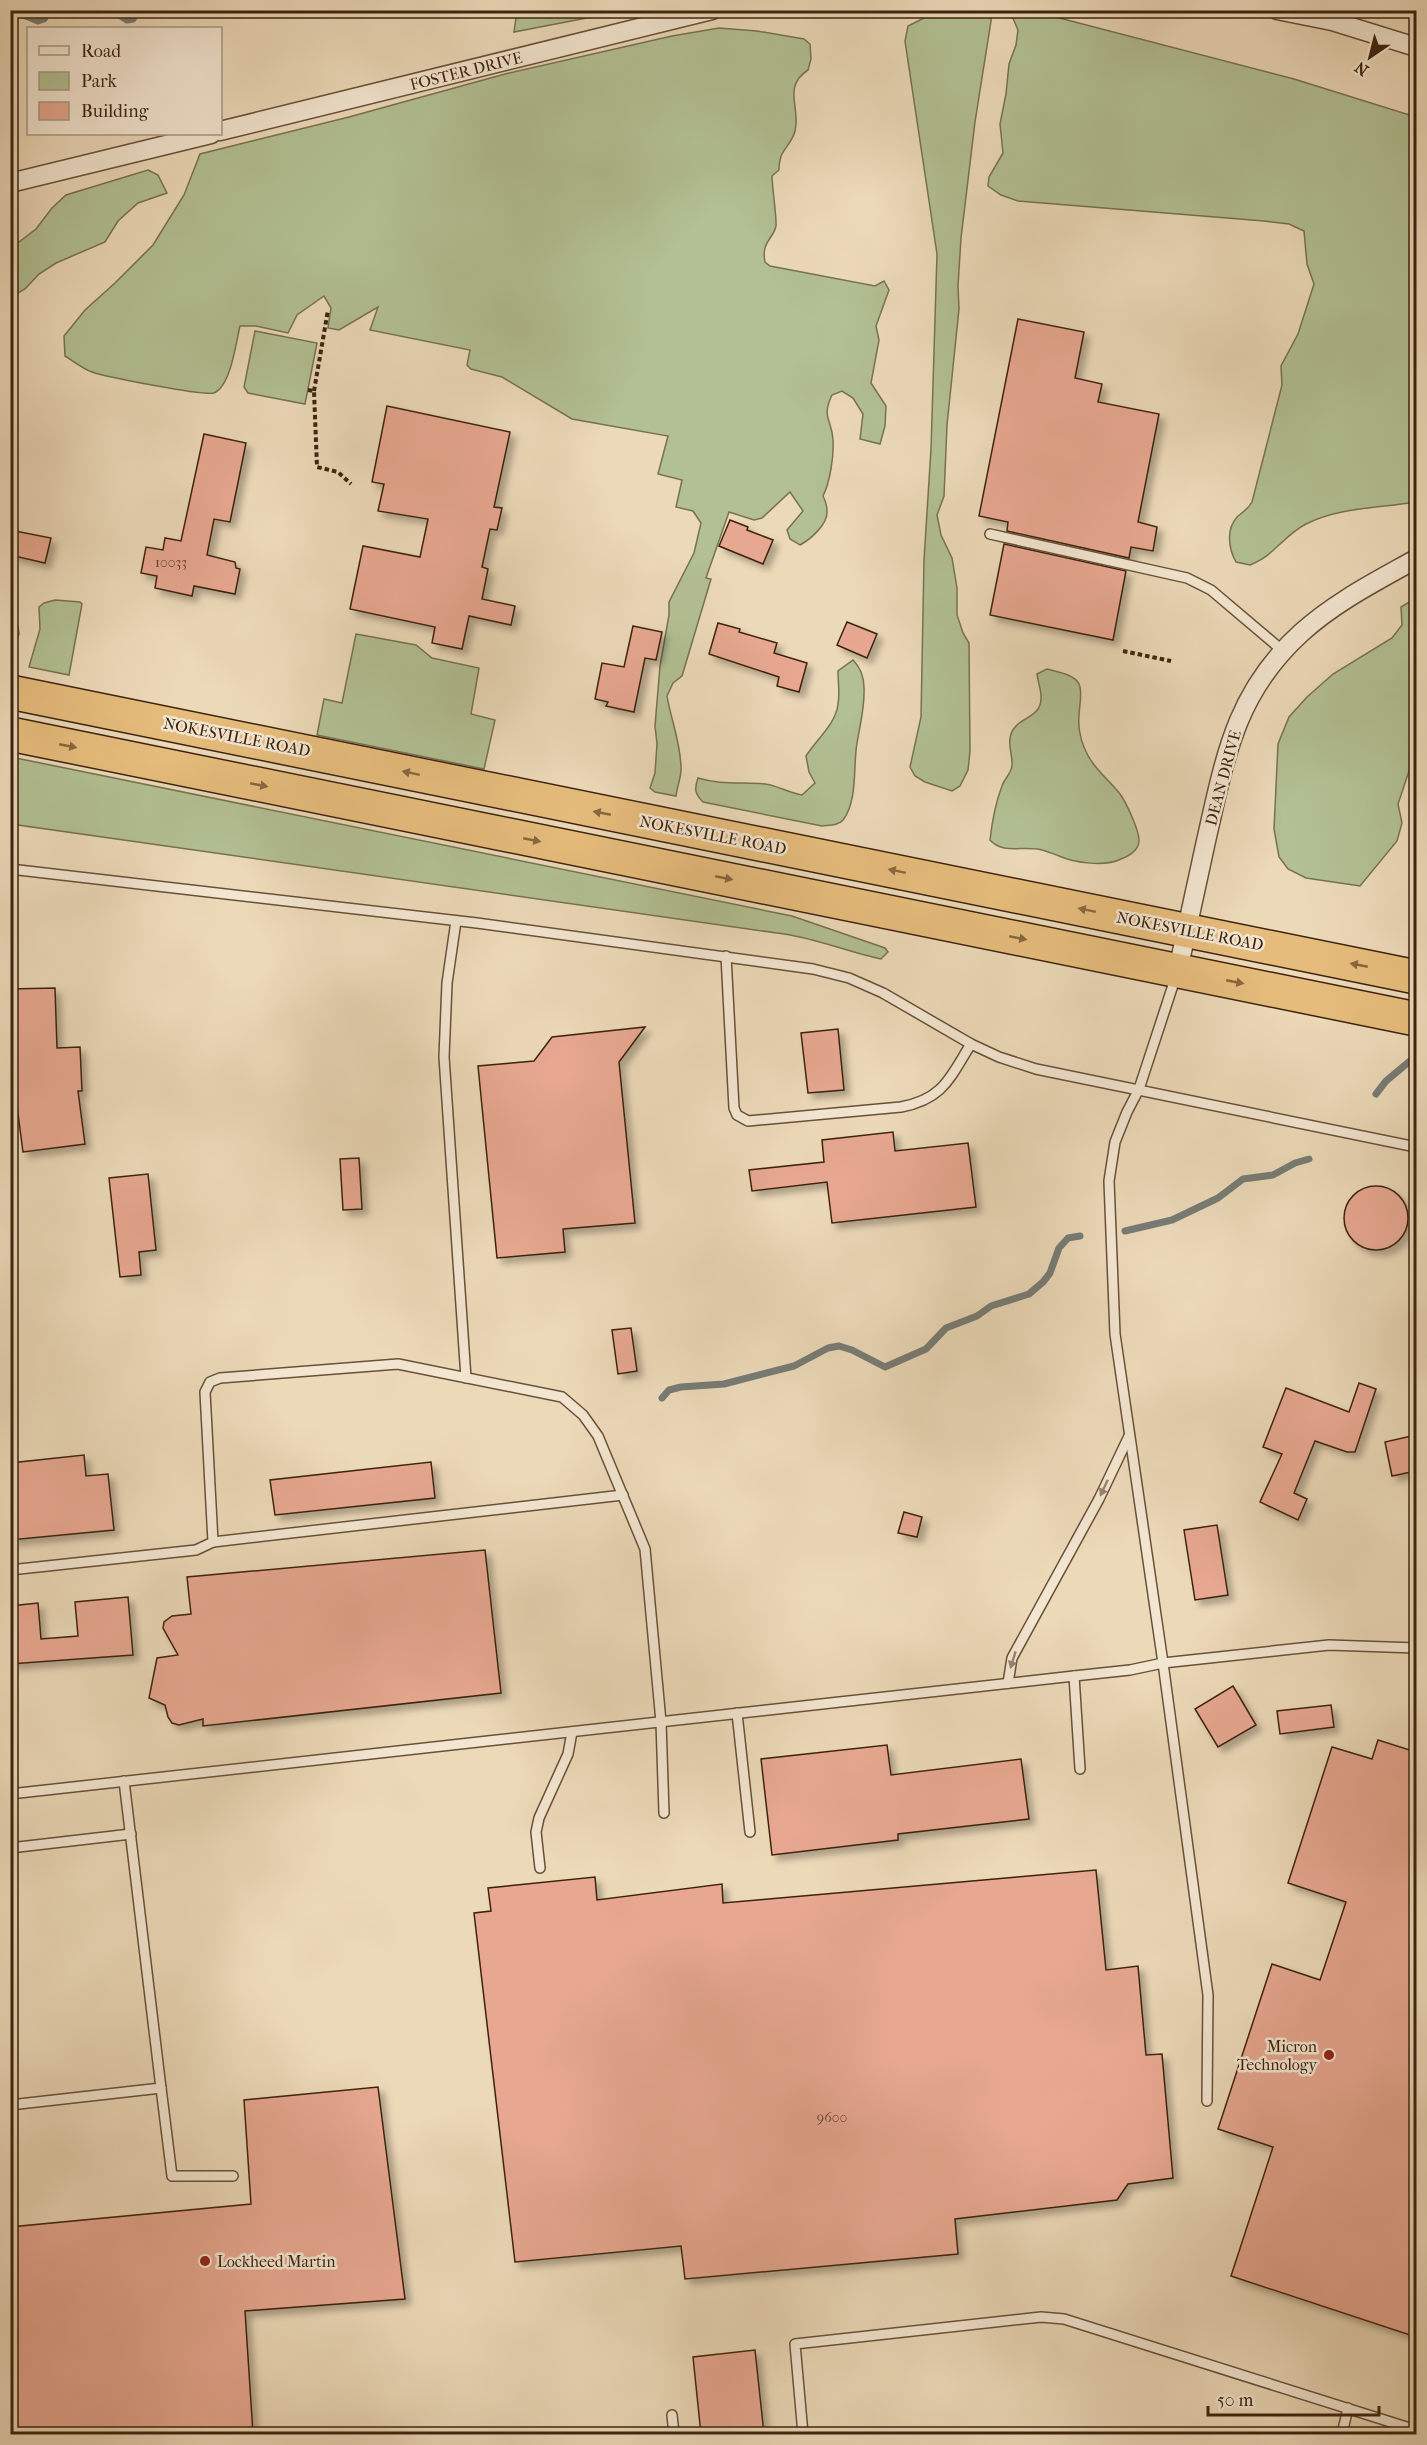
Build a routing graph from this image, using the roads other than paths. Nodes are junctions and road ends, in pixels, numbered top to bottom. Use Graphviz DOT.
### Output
graph roads {
  1 [pos="712,10"];
  2 [pos="1288,11"];
  3 [pos="1416,47"];
  4 [pos="222,131"];
  5 [pos="207,135"];
  6 [pos="10,183"];
  7 [pos="990,534"];
  8 [pos="1416,559"];
  9 [pos="1283,651"];
  10 [pos="10,692"];
  11 [pos="10,734"];
  12 [pos="495,791"];
  13 [pos="487,831"];
  14 [pos="10,869"];
  15 [pos="456,921"];
  16 [pos="1186,931"];
  17 [pos="726,956"];
  18 [pos="1178,970"];
  19 [pos="1416,977"];
  20 [pos="1416,1019"];
  21 [pos="971,1044"];
  22 [pos="1139,1089"];
  23 [pos="1416,1146"];
  24 [pos="466,1378"];
  25 [pos="1130,1436"];
  26 [pos="622,1495"];
  27 [pos="213,1542"];
  28 [pos="10,1570"];
  29 [pos="1416,1648"];
  30 [pos="1163,1663"];
  31 [pos="1074,1676"];
  32 [pos="1008,1683"];
  33 [pos="737,1713"];
  34 [pos="661,1722"];
  35 [pos="572,1732"];
  36 [pos="1080,1769"];
  37 [pos="124,1781"];
  38 [pos="10,1794"];
  39 [pos="664,1813"];
  40 [pos="750,1832"];
  41 [pos="131,1834"];
  42 [pos="10,1848"];
  43 [pos="540,1868"];
  44 [pos="161,2088"];
  45 [pos="1208,2101"];
  46 [pos="10,2105"];
  47 [pos="232,2176"];
  48 [pos="1348,2408"];
  49 [pos="672,2415"];
  50 [pos="1416,2430"];
  51 [pos="674,2434"];
  52 [pos="803,2434"];
  53 [pos="1342,2434"];
  1 -- 4 [label="street, FOSTER DRIVE"];
  2 -- 3 [label="street"];
  5 -- 6 [label="street"];
  7 -- 9 [label="lane"];
  8 -- 9 [label="street, DEAN DRIVE"];
  9 -- 16 [label="street, DEAN DRIVE"];
  12 -- 10 [label="highway, NOKESVILLE ROAD, one-way"];
  11 -- 13 [label="highway, one-way"];
  12 -- 13 [label="highway"];
  16 -- 12 [label="highway, NOKESVILLE ROAD, one-way"];
  13 -- 18 [label="highway, one-way"];
  14 -- 15 [label="lane"];
  15 -- 17 [label="lane"];
  15 -- 24 [label="lane"];
  16 -- 18 [label="street, DEAN DRIVE"];
  19 -- 16 [label="highway, NOKESVILLE ROAD, one-way"];
  17 -- 21 [label="lane"];
  17 -- 21 [label="lane"];
  18 -- 20 [label="highway, one-way"];
  18 -- 22 [label="lane"];
  21 -- 22 [label="lane"];
  22 -- 23 [label="lane"];
  22 -- 25 [label="lane"];
  24 -- 26 [label="lane"];
  24 -- 27 [label="lane"];
  25 -- 30 [label="lane"];
  25 -- 32 [label="lane, one-way"];
  26 -- 27 [label="lane"];
  26 -- 34 [label="lane"];
  27 -- 28 [label="lane"];
  29 -- 30 [label="lane"];
  30 -- 31 [label="lane"];
  30 -- 45 [label="lane"];
  31 -- 32 [label="lane"];
  31 -- 36 [label="lane"];
  32 -- 33 [label="lane"];
  33 -- 34 [label="lane"];
  33 -- 40 [label="lane"];
  34 -- 35 [label="lane"];
  34 -- 39 [label="lane"];
  35 -- 37 [label="lane"];
  35 -- 43 [label="lane"];
  37 -- 38 [label="lane"];
  37 -- 41 [label="lane"];
  41 -- 42 [label="lane"];
  41 -- 44 [label="lane"];
  44 -- 46 [label="lane"];
  44 -- 47 [label="lane"];
  48 -- 50 [label="lane"];
  48 -- 52 [label="lane"];
  48 -- 53 [label="lane"];
  49 -- 51 [label="lane"];
}
